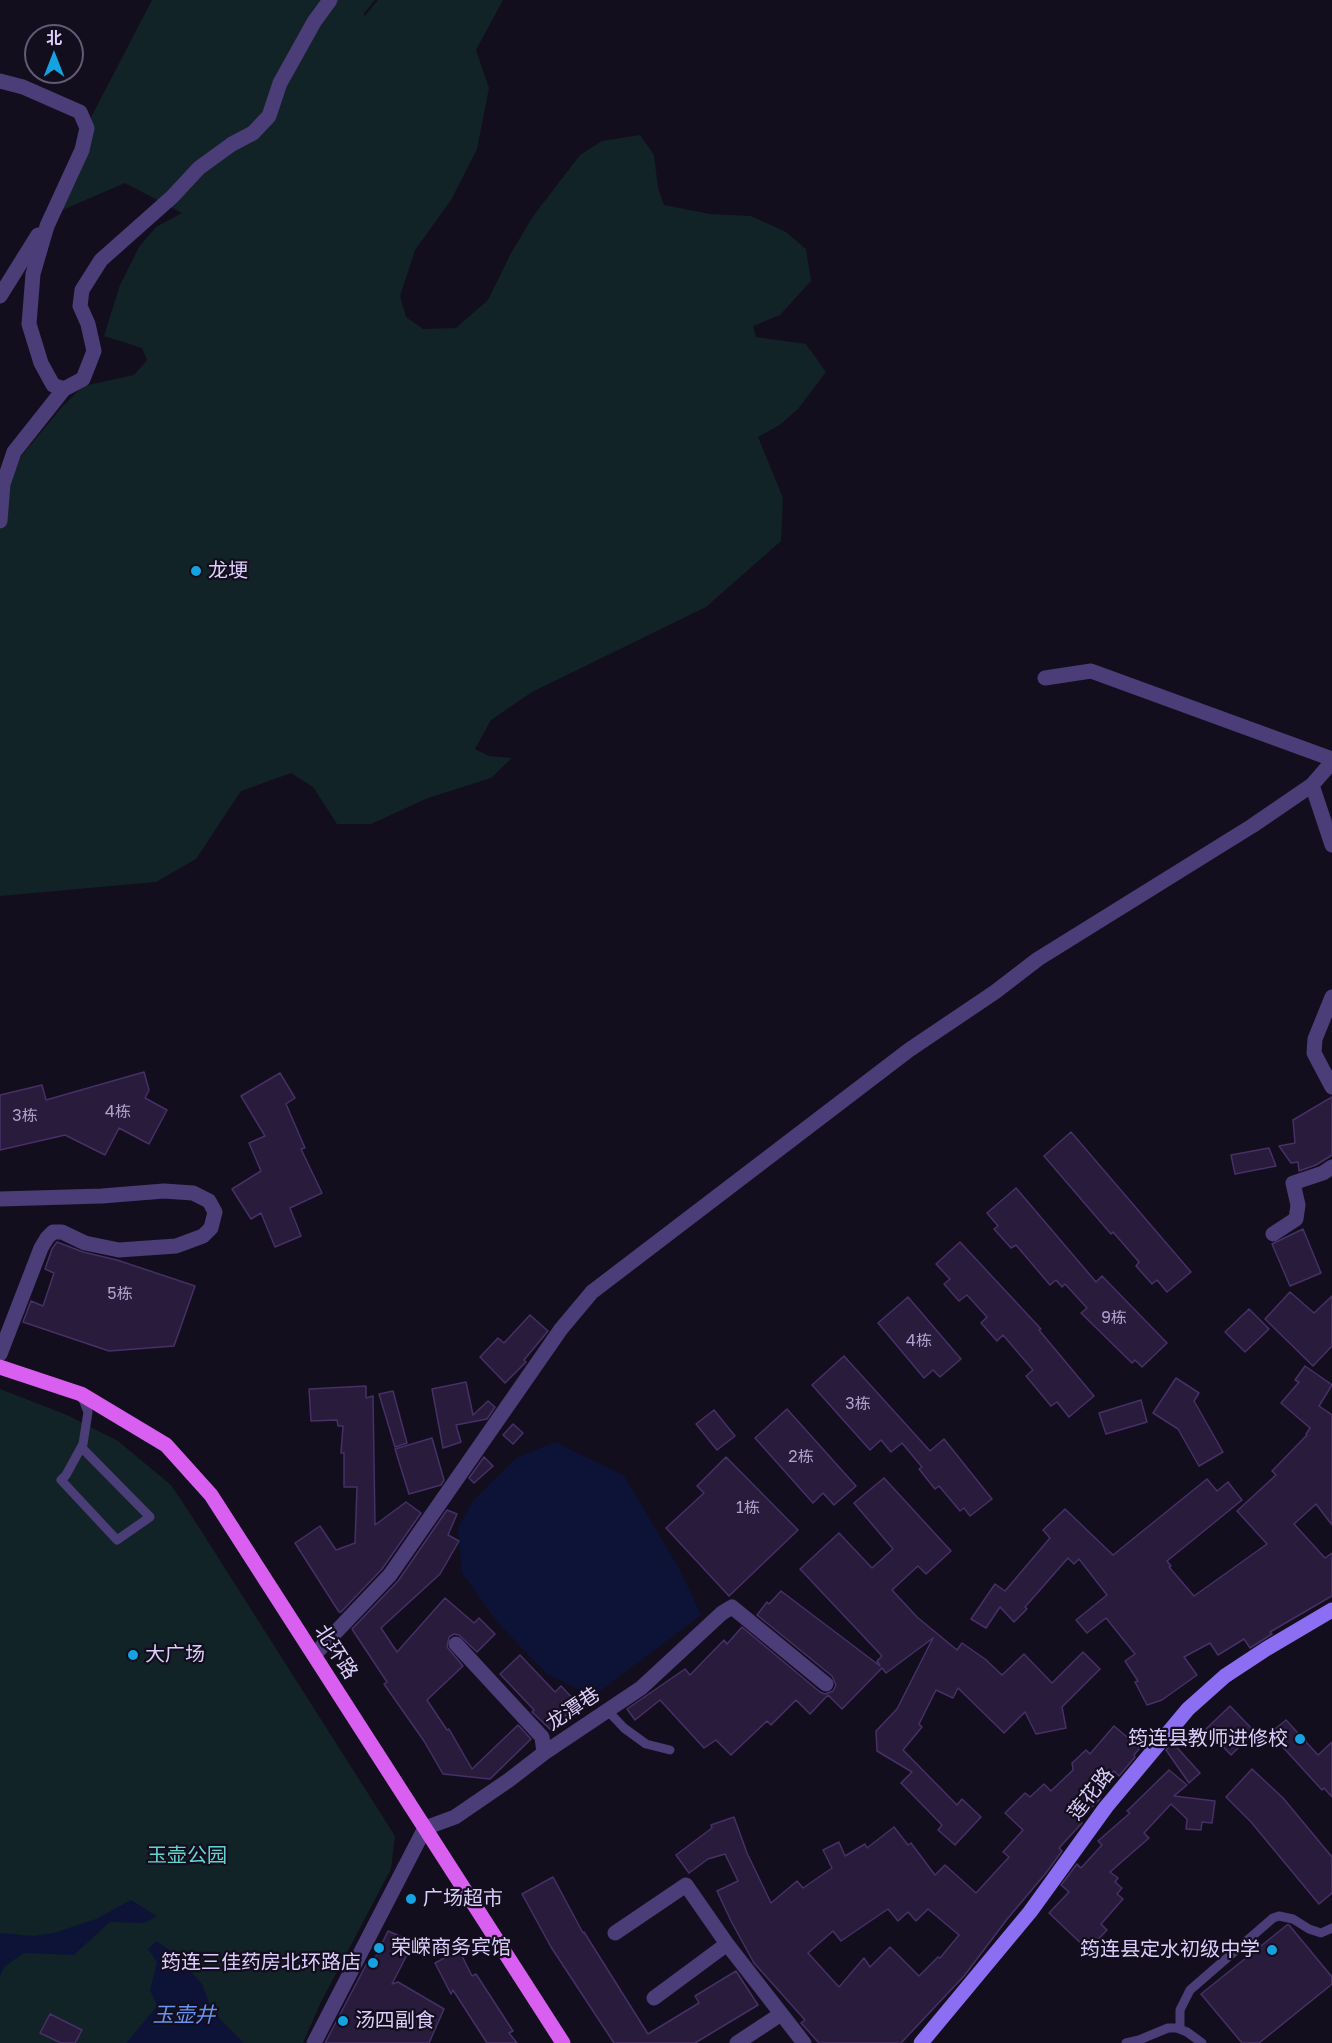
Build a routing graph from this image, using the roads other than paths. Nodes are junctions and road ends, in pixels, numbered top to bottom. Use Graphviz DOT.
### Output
graph roads {
  1 [pos="330,0"];
  2 [pos="0,81"];
  3 [pos="56,208"];
  4 [pos="0,296"];
  5 [pos="63,389"];
  6 [pos="0,521"];
  7 [pos="1045,678"];
  8 [pos="1332,760"];
  9 [pos="1312,785"];
  10 [pos="1332,845"];
  11 [pos="1332,997"];
  12 [pos="1332,1087"];
  13 [pos="1332,1167"];
  14 [pos="0,1198"];
  15 [pos="1273,1234"];
  16 [pos="0,1354"];
  17 [pos="0,1367"];
  18 [pos="81,1394"];
  19 [pos="82,1448"];
  20 [pos="1332,1610"];
  21 [pos="456,1644"];
  22 [pos="314,1655"];
  23 [pos="826,1684"];
  24 [pos="608,1710"];
  25 [pos="670,1750"];
  26 [pos="544,1753"];
  27 [pos="425,1828"];
  28 [pos="1332,1928"];
  29 [pos="615,1933"];
  30 [pos="727,1944"];
  31 [pos="654,1998"];
  32 [pos="782,2014"];
  33 [pos="1180,2029"];
  34 [pos="314,2043"];
  35 [pos="563,2043"];
  36 [pos="736,2043"];
  37 [pos="804,2043"];
  38 [pos="921,2043"];
  39 [pos="1126,2043"];
  40 [pos="1202,2043"];
  1 -- 5 [label="street"];
  2 -- 3 [label="street"];
  3 -- 4 [label="street"];
  3 -- 5 [label="street"];
  5 -- 6 [label="street"];
  7 -- 8 [label="street"];
  8 -- 9 [label="street"];
  9 -- 10 [label="street"];
  9 -- 22 [label="street"];
  11 -- 12 [label="street"];
  13 -- 15 [label="street"];
  14 -- 16 [label="street"];
  17 -- 18 [label="main road, 北环路"];
  18 -- 19 [label="lane"];
  18 -- 22 [label="main road, 北环路"];
  19 -- 19 [label="lane"];
  20 -- 38 [label="main road, 莲花路"];
  21 -- 26 [label="street"];
  22 -- 27 [label="main road, 北环路"];
  23 -- 24 [label="street, 龙潭巷"];
  24 -- 25 [label="lane"];
  24 -- 26 [label="street, 龙潭巷"];
  26 -- 27 [label="street, 龙潭巷"];
  27 -- 34 [label="street"];
  27 -- 35 [label="main road, 北环路"];
  28 -- 33 [label="lane"];
  29 -- 30 [label="street"];
  30 -- 31 [label="street"];
  30 -- 32 [label="street"];
  32 -- 36 [label="street"];
  32 -- 37 [label="street"];
  33 -- 39 [label="lane"];
  33 -- 40 [label="lane"];
}
